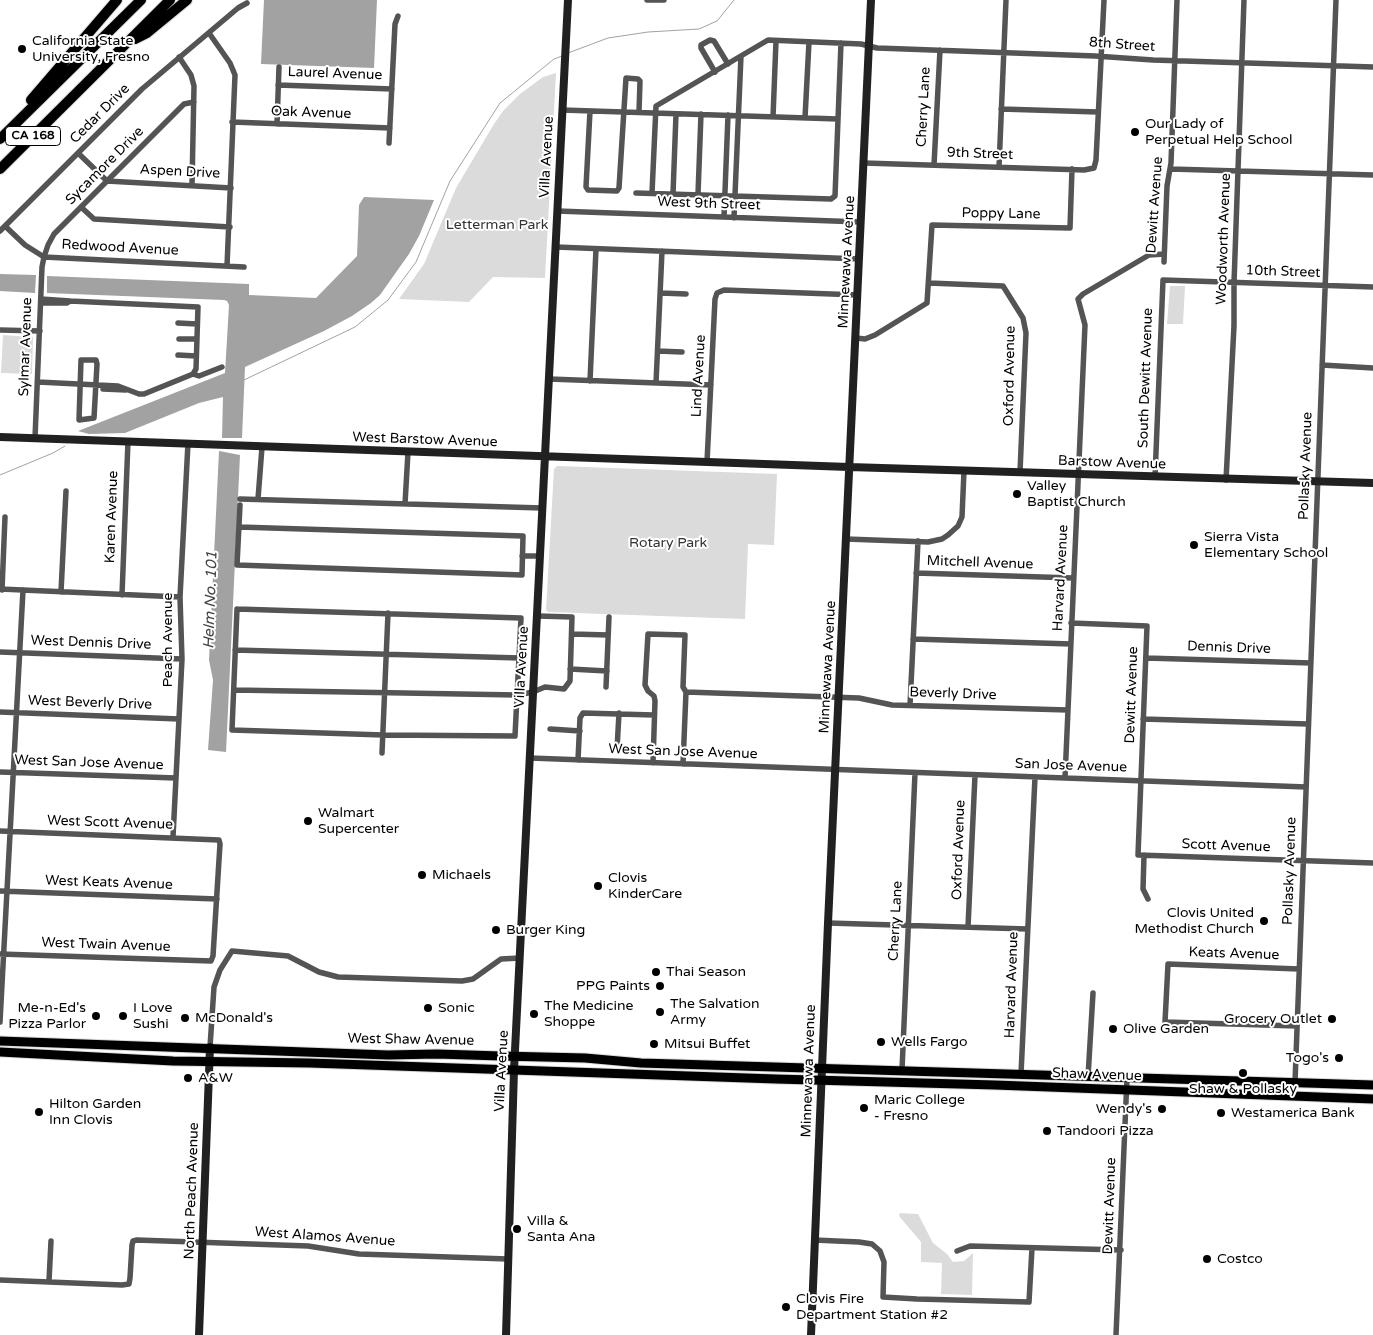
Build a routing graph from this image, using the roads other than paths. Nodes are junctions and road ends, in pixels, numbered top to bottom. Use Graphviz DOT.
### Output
graph roads {
  1 [pos="117,0"];
  2 [pos="141,0"];
  3 [pos="170,0"];
  4 [pos="187,0"];
  5 [pos="568,0"];
  6 [pos="647,0"];
  7 [pos="664,0"];
  8 [pos="871,0"];
  9 [pos="1006,0"];
  10 [pos="1104,0"];
  11 [pos="1177,0"];
  12 [pos="1244,0"];
  13 [pos="1336,0"];
  14 [pos="247,2"];
  15 [pos="398,16"];
  16 [pos="209,33"];
  17 [pos="776,41"];
  18 [pos="809,42"];
  19 [pos="841,43"];
  20 [pos="126,44"];
  21 [pos="869,46"];
  22 [pos="940,50"];
  23 [pos="1004,52"];
  24 [pos="741,56"];
  25 [pos="1101,56"];
  26 [pos="179,58"];
  27 [pos="1174,61"];
  28 [pos="1242,63"];
  29 [pos="728,64"];
  30 [pos="1333,66"];
  31 [pos="279,67"];
  32 [pos="1373,67"];
  33 [pos="715,72"];
  34 [pos="278,85"];
  35 [pos="392,89"];
  36 [pos="194,102"];
  37 [pos="1001,109"];
  38 [pos="562,110"];
  39 [pos="590,111"];
  40 [pos="623,112"];
  41 [pos="639,112"];
  42 [pos="1098,112"];
  43 [pos="656,113"];
  44 [pos="676,114"];
  45 [pos="701,114"];
  46 [pos="728,115"];
  47 [pos="738,116"];
  48 [pos="773,117"];
  49 [pos="805,118"];
  50 [pos="838,119"];
  51 [pos="232,122"];
  52 [pos="277,124"];
  53 [pos="390,128"];
  54 [pos="0,138"];
  55 [pos="390,142"];
  56 [pos="78,153"];
  57 [pos="864,163"];
  58 [pos="934,165"];
  59 [pos="998,167"];
  60 [pos="0,169"];
  61 [pos="1072,169"];
  62 [pos="1171,169"];
  63 [pos="1239,171"];
  64 [pos="1330,174"];
  65 [pos="1373,176"];
  66 [pos="108,181"];
  67 [pos="192,185"];
  68 [pos="231,188"];
  69 [pos="636,192"];
  70 [pos="652,193"];
  71 [pos="673,194"];
  72 [pos="698,194"];
  73 [pos="725,195"];
  74 [pos="735,196"];
  75 [pos="81,207"];
  76 [pos="557,211"];
  77 [pos="724,217"];
  78 [pos="734,218"];
  79 [pos="861,222"];
  80 [pos="5,226"];
  81 [pos="230,227"];
  82 [pos="0,231"];
  83 [pos="556,247"];
  84 [pos="596,249"];
  85 [pos="662,251"];
  86 [pos="1164,254"];
  87 [pos="44,256"];
  88 [pos="859,259"];
  89 [pos="1164,262"];
  90 [pos="227,266"];
  91 [pos="244,267"];
  92 [pos="1163,280"];
  93 [pos="929,283"];
  94 [pos="1234,283"];
  95 [pos="1325,286"];
  96 [pos="1373,287"];
  97 [pos="661,293"];
  98 [pos="686,294"];
  99 [pos="858,295"];
  100 [pos="41,301"];
  101 [pos="178,323"];
  102 [pos="197,324"];
  103 [pos="0,330"];
  104 [pos="40,331"];
  105 [pos="856,338"];
  106 [pos="179,339"];
  107 [pos="197,339"];
  108 [pos="658,351"];
  109 [pos="682,352"];
  110 [pos="178,355"];
  111 [pos="196,356"];
  112 [pos="1322,366"];
  113 [pos="222,367"];
  114 [pos="1373,368"];
  115 [pos="192,374"];
  116 [pos="548,379"];
  117 [pos="590,381"];
  118 [pos="656,383"];
  119 [pos="37,384"];
  120 [pos="711,385"];
  121 [pos="80,386"];
  122 [pos="96,387"];
  123 [pos="0,437"];
  124 [pos="35,438"];
  125 [pos="128,441"];
  126 [pos="188,443"];
  127 [pos="262,447"];
  128 [pos="408,452"];
  129 [pos="545,456"];
  130 [pos="707,462"];
  131 [pos="849,467"];
  132 [pos="964,471"];
  133 [pos="1020,472"];
  134 [pos="1078,474"];
  135 [pos="1155,477"];
  136 [pos="1226,480"];
  137 [pos="1318,482"];
  138 [pos="1373,483"];
  139 [pos="66,491"];
  140 [pos="258,499"];
  141 [pos="405,504"];
  142 [pos="542,508"];
  143 [pos="5,517"];
  144 [pos="239,527"];
  145 [pos="846,539"];
  146 [pos="918,542"];
  147 [pos="522,556"];
  148 [pos="540,556"];
  149 [pos="916,573"];
  150 [pos="1073,578"];
  151 [pos="1,590"];
  152 [pos="23,590"];
  153 [pos="61,592"];
  154 [pos="122,595"];
  155 [pos="180,597"];
  156 [pos="388,613"];
  157 [pos="538,616"];
  158 [pos="609,617"];
  159 [pos="1072,623"];
  160 [pos="572,634"];
  161 [pos="608,635"];
  162 [pos="913,639"];
  163 [pos="1070,644"];
  164 [pos="235,650"];
  165 [pos="0,652"];
  166 [pos="20,653"];
  167 [pos="386,654"];
  168 [pos="520,658"];
  169 [pos="1146,658"];
  170 [pos="182,659"];
  171 [pos="1311,663"];
  172 [pos="570,669"];
  173 [pos="607,670"];
  174 [pos="606,686"];
  175 [pos="234,690"];
  176 [pos="385,692"];
  177 [pos="533,692"];
  178 [pos="686,692"];
  179 [pos="517,694"];
  180 [pos="839,696"];
  181 [pos="910,705"];
  182 [pos="1068,710"];
  183 [pos="0,712"];
  184 [pos="16,712"];
  185 [pos="619,713"];
  186 [pos="654,715"];
  187 [pos="179,719"];
  188 [pos="1143,719"];
  189 [pos="1308,724"];
  190 [pos="550,729"];
  191 [pos="580,731"];
  192 [pos="383,735"];
  193 [pos="617,748"];
  194 [pos="382,753"];
  195 [pos="530,758"];
  196 [pos="578,760"];
  197 [pos="653,763"];
  198 [pos="683,764"];
  199 [pos="836,770"];
  200 [pos="0,772"];
  201 [pos="915,772"];
  202 [pos="13,773"];
  203 [pos="975,775"];
  204 [pos="1035,777"];
  205 [pos="176,778"];
  206 [pos="1065,778"];
  207 [pos="1141,781"];
  208 [pos="1306,787"];
  209 [pos="0,831"];
  210 [pos="10,832"];
  211 [pos="173,837"];
  212 [pos="1141,855"];
  213 [pos="1303,861"];
  214 [pos="1373,864"];
  215 [pos="0,891"];
  216 [pos="8,891"];
  217 [pos="1148,899"];
  218 [pos="217,900"];
  219 [pos="828,924"];
  220 [pos="908,926"];
  221 [pos="968,927"];
  222 [pos="1027,929"];
  223 [pos="2,954"];
  224 [pos="520,958"];
  225 [pos="1299,969"];
  226 [pos="1093,993"];
  227 [pos="0,1022"];
  228 [pos="1297,1026"];
  229 [pos="0,1041"];
  230 [pos="210,1047"];
  231 [pos="0,1052"];
  232 [pos="362,1054"];
  233 [pos="516,1056"];
  234 [pos="209,1062"];
  235 [pos="310,1063"];
  236 [pos="664,1063"];
  237 [pos="734,1065"];
  238 [pos="822,1067"];
  239 [pos="514,1070"];
  240 [pos="902,1070"];
  241 [pos="610,1073"];
  242 [pos="668,1074"];
  243 [pos="1021,1074"];
  244 [pos="1088,1077"];
  245 [pos="1127,1078"];
  246 [pos="821,1081"];
  247 [pos="1295,1083"];
  248 [pos="1351,1084"];
  249 [pos="1373,1084"];
  250 [pos="996,1085"];
  251 [pos="1024,1086"];
  252 [pos="1127,1089"];
  253 [pos="1238,1093"];
  254 [pos="1295,1095"];
  255 [pos="1373,1099"];
  256 [pos="814,1240"];
  257 [pos="51,1241"];
  258 [pos="203,1242"];
  259 [pos="1032,1248"];
  260 [pos="1121,1250"];
  261 [pos="958,1251"];
  262 [pos="508,1259"];
  263 [pos="0,1280"];
  264 [pos="49,1282"];
  265 [pos="199,1335"];
  266 [pos="506,1335"];
  267 [pos="811,1335"];
  268 [pos="1116,1335"];
  1 -- 54 [label="highway"];
  2 -- 54 [label="highway, CA 168"];
  3 -- 20 [label="highway, CA 168"];
  4 -- 20 [label="highway"];
  5 -- 38 [label="main road, Villa Avenue"];
  6 -- 7 [label="street"];
  8 -- 21 [label="main road, Minnewawa Avenue"];
  9 -- 23 [label="street"];
  10 -- 25 [label="street"];
  11 -- 27 [label="street, Dewitt Avenue"];
  12 -- 28 [label="street, Woodworth Avenue"];
  13 -- 30 [label="street, Pollasky Avenue"];
  14 -- 16 [label="street, Cedar Drive"];
  15 -- 35 [label="street"];
  16 -- 26 [label="street, Cedar Drive"];
  16 -- 51 [label="street"];
  17 -- 18 [label="street, 8th Street"];
  17 -- 24 [label="street"];
  17 -- 48 [label="street"];
  18 -- 19 [label="street, 8th Street"];
  18 -- 49 [label="street"];
  19 -- 21 [label="street, 8th Street"];
  19 -- 50 [label="street"];
  20 -- 60 [label="highway, CA 168"];
  21 -- 22 [label="street, 8th Street"];
  21 -- 57 [label="main road, Minnewawa Avenue"];
  22 -- 23 [label="street, 8th Street"];
  22 -- 58 [label="street, Cherry Lane"];
  23 -- 25 [label="street, 8th Street"];
  23 -- 37 [label="street"];
  24 -- 29 [label="street"];
  24 -- 47 [label="street"];
  25 -- 27 [label="street, 8th Street"];
  25 -- 42 [label="street"];
  26 -- 36 [label="street"];
  26 -- 56 [label="street, Cedar Drive"];
  27 -- 28 [label="street, 8th Street"];
  27 -- 62 [label="street, Dewitt Avenue"];
  28 -- 30 [label="street, 8th Street"];
  28 -- 63 [label="street, Woodworth Avenue"];
  29 -- 33 [label="street"];
  29 -- 33 [label="street"];
  30 -- 32 [label="street, 8th Street"];
  30 -- 64 [label="street, Pollasky Avenue"];
  31 -- 34 [label="street"];
  33 -- 43 [label="street"];
  34 -- 35 [label="street, Laurel Avenue"];
  34 -- 52 [label="street"];
  35 -- 53 [label="street"];
  36 -- 66 [label="street, Sycamore Drive"];
  36 -- 67 [label="street"];
  37 -- 42 [label="street"];
  37 -- 59 [label="street"];
  38 -- 39 [label="street"];
  38 -- 76 [label="main road, Villa Avenue"];
  39 -- 40 [label="street"];
  39 -- 40 [label="street"];
  40 -- 41 [label="street"];
  40 -- 41 [label="street"];
  41 -- 43 [label="street"];
  42 -- 61 [label="street, 9th Street"];
  43 -- 44 [label="street"];
  43 -- 70 [label="street"];
  44 -- 45 [label="street"];
  44 -- 71 [label="street"];
  45 -- 46 [label="street"];
  45 -- 72 [label="street"];
  46 -- 47 [label="street"];
  46 -- 73 [label="street"];
  47 -- 48 [label="street"];
  47 -- 74 [label="street"];
  48 -- 49 [label="street"];
  49 -- 50 [label="street"];
  50 -- 74 [label="street"];
  51 -- 52 [label="street, Oak Avenue"];
  51 -- 68 [label="street"];
  52 -- 53 [label="street, Oak Avenue"];
  53 -- 55 [label="street"];
  56 -- 66 [label="street"];
  56 -- 80 [label="street, Cedar Drive"];
  57 -- 58 [label="street, 9th Street"];
  57 -- 79 [label="main road, Minnewawa Avenue"];
  58 -- 59 [label="street, 9th Street"];
  59 -- 61 [label="street, 9th Street"];
  61 -- 93 [label="street, Poppy Lane"];
  62 -- 63 [label="street"];
  62 -- 86 [label="street, Dewitt Avenue"];
  63 -- 64 [label="street"];
  63 -- 94 [label="street, Woodworth Avenue"];
  64 -- 65 [label="street"];
  64 -- 95 [label="street, Pollasky Avenue"];
  66 -- 67 [label="street, Aspen Drive"];
  66 -- 75 [label="street, Sycamore Drive"];
  67 -- 68 [label="street, Aspen Drive"];
  68 -- 81 [label="street"];
  69 -- 70 [label="street"];
  70 -- 71 [label="street"];
  71 -- 72 [label="street"];
  72 -- 73 [label="street"];
  73 -- 74 [label="street"];
  73 -- 77 [label="street"];
  74 -- 78 [label="street"];
  75 -- 81 [label="street"];
  75 -- 87 [label="street, Sycamore Drive"];
  76 -- 77 [label="street, West 9th Street"];
  76 -- 83 [label="main road, Villa Avenue"];
  77 -- 78 [label="street, West 9th Street"];
  78 -- 79 [label="street, West 9th Street"];
  79 -- 88 [label="main road, Minnewawa Avenue"];
  80 -- 82 [label="street, Cedar Drive"];
  80 -- 87 [label="street, Redwood Avenue"];
  81 -- 90 [label="street"];
  83 -- 84 [label="street"];
  83 -- 116 [label="main road, Villa Avenue"];
  84 -- 85 [label="street"];
  84 -- 117 [label="street"];
  85 -- 88 [label="street"];
  85 -- 97 [label="street"];
  86 -- 89 [label="street, Dewitt Avenue"];
  86 -- 134 [label="street, Harvard Avenue"];
  87 -- 90 [label="street, Redwood Avenue"];
  87 -- 100 [label="street, Sylmar Avenue"];
  88 -- 99 [label="main road, Minnewawa Avenue"];
  90 -- 91 [label="street, Redwood Avenue"];
  92 -- 94 [label="street, 10th Street"];
  92 -- 135 [label="street, South Dewitt Avenue"];
  93 -- 105 [label="street"];
  93 -- 133 [label="street, Oxford Avenue"];
  94 -- 95 [label="street, 10th Street"];
  94 -- 136 [label="street, Woodworth Avenue"];
  95 -- 96 [label="street, 10th Street"];
  95 -- 112 [label="street, Pollasky Avenue"];
  97 -- 98 [label="street"];
  97 -- 108 [label="street"];
  99 -- 105 [label="main road, Minnewawa Avenue"];
  99 -- 120 [label="street, Lind Avenue"];
  100 -- 102 [label="street"];
  100 -- 104 [label="street, Sylmar Avenue"];
  101 -- 102 [label="street"];
  102 -- 107 [label="street"];
  103 -- 104 [label="street"];
  104 -- 119 [label="street, Sylmar Avenue"];
  105 -- 131 [label="main road, Minnewawa Avenue"];
  106 -- 107 [label="street"];
  107 -- 111 [label="street"];
  108 -- 109 [label="street"];
  108 -- 118 [label="street"];
  110 -- 111 [label="street"];
  111 -- 115 [label="street"];
  112 -- 114 [label="street"];
  112 -- 137 [label="street, Pollasky Avenue"];
  113 -- 115 [label="street"];
  115 -- 122 [label="street"];
  116 -- 117 [label="street"];
  116 -- 129 [label="main road, Villa Avenue"];
  117 -- 118 [label="street"];
  118 -- 120 [label="street"];
  119 -- 121 [label="street"];
  119 -- 124 [label="street, Sylmar Avenue"];
  120 -- 130 [label="street, Lind Avenue"];
  121 -- 122 [label="street"];
  121 -- 122 [label="street"];
  121 -- 122 [label="street"];
  123 -- 124 [label="main road, West Barstow Avenue"];
  124 -- 125 [label="main road, West Barstow Avenue"];
  125 -- 126 [label="main road, West Barstow Avenue"];
  125 -- 154 [label="street, Karen Avenue"];
  126 -- 127 [label="main road, West Barstow Avenue"];
  126 -- 155 [label="street, Peach Avenue"];
  127 -- 128 [label="main road, West Barstow Avenue"];
  127 -- 140 [label="street"];
  128 -- 129 [label="main road, West Barstow Avenue"];
  128 -- 141 [label="street"];
  129 -- 130 [label="main road, West Barstow Avenue"];
  129 -- 142 [label="main road, Villa Avenue"];
  130 -- 131 [label="main road, West Barstow Avenue"];
  131 -- 132 [label="main road, Barstow Avenue"];
  131 -- 145 [label="main road, Minnewawa Avenue"];
  132 -- 133 [label="main road, Barstow Avenue"];
  132 -- 146 [label="street"];
  133 -- 134 [label="main road, Barstow Avenue"];
  134 -- 135 [label="main road, Barstow Avenue"];
  134 -- 150 [label="street, Harvard Avenue"];
  135 -- 136 [label="main road, Barstow Avenue"];
  136 -- 137 [label="main road, Barstow Avenue"];
  137 -- 138 [label="main road, Barstow Avenue"];
  137 -- 171 [label="street, Pollasky Avenue"];
  139 -- 153 [label="street"];
  140 -- 141 [label="street"];
  140 -- 144 [label="street"];
  141 -- 142 [label="street"];
  142 -- 148 [label="main road, Villa Avenue"];
  143 -- 151 [label="street"];
  144 -- 147 [label="street"];
  144 -- 147 [label="street"];
  145 -- 146 [label="street"];
  145 -- 180 [label="main road, Minnewawa Avenue"];
  146 -- 149 [label="street"];
  147 -- 148 [label="street"];
  148 -- 157 [label="main road, Villa Avenue"];
  149 -- 150 [label="street, Mitchell Avenue"];
  149 -- 162 [label="street"];
  150 -- 159 [label="street, Harvard Avenue"];
  151 -- 152 [label="street"];
  152 -- 153 [label="street"];
  152 -- 166 [label="street"];
  153 -- 154 [label="street"];
  154 -- 155 [label="street"];
  155 -- 170 [label="street, Peach Avenue"];
  156 -- 164 [label="street"];
  156 -- 167 [label="street"];
  156 -- 168 [label="street"];
  157 -- 160 [label="street"];
  157 -- 177 [label="main road, Villa Avenue"];
  158 -- 161 [label="street"];
  159 -- 163 [label="street, Harvard Avenue"];
  159 -- 169 [label="street, Dewitt Avenue"];
  160 -- 161 [label="street"];
  160 -- 172 [label="street"];
  161 -- 173 [label="street"];
  162 -- 163 [label="street"];
  162 -- 181 [label="street"];
  163 -- 182 [label="street, Harvard Avenue"];
  164 -- 167 [label="street"];
  164 -- 175 [label="street"];
  165 -- 166 [label="street, West Dennis Drive"];
  166 -- 170 [label="street, West Dennis Drive"];
  166 -- 184 [label="street"];
  167 -- 168 [label="street"];
  167 -- 176 [label="street"];
  168 -- 179 [label="street"];
  169 -- 171 [label="street, Dennis Drive"];
  169 -- 188 [label="street, Dewitt Avenue"];
  170 -- 187 [label="street, Peach Avenue"];
  171 -- 189 [label="street, Pollasky Avenue"];
  172 -- 173 [label="street"];
  172 -- 177 [label="street"];
  173 -- 174 [label="street"];
  175 -- 176 [label="street"];
  175 -- 192 [label="street"];
  176 -- 179 [label="street"];
  176 -- 192 [label="street"];
  177 -- 179 [label="street"];
  177 -- 195 [label="main road, Villa Avenue"];
  178 -- 180 [label="street"];
  178 -- 186 [label="street"];
  178 -- 198 [label="street"];
  179 -- 192 [label="street"];
  180 -- 181 [label="street, Beverly Drive"];
  180 -- 199 [label="main road, Minnewawa Avenue"];
  181 -- 182 [label="street, Beverly Drive"];
  182 -- 206 [label="street, Harvard Avenue"];
  183 -- 184 [label="street, West Beverly Drive"];
  184 -- 187 [label="street, West Beverly Drive"];
  184 -- 202 [label="street"];
  185 -- 186 [label="street"];
  185 -- 191 [label="street"];
  185 -- 193 [label="street"];
  186 -- 197 [label="street"];
  187 -- 205 [label="street, Peach Avenue"];
  188 -- 189 [label="street"];
  188 -- 207 [label="street, Dewitt Avenue"];
  189 -- 208 [label="street, Pollasky Avenue"];
  190 -- 191 [label="street"];
  191 -- 196 [label="street"];
  192 -- 194 [label="street"];
  195 -- 196 [label="street, West San Jose Avenue"];
  195 -- 224 [label="main road, Villa Avenue"];
  196 -- 197 [label="street, West San Jose Avenue"];
  197 -- 198 [label="street, West San Jose Avenue"];
  198 -- 199 [label="street, West San Jose Avenue"];
  199 -- 201 [label="street, San Jose Avenue"];
  199 -- 219 [label="main road, Minnewawa Avenue"];
  200 -- 202 [label="street, West San Jose Avenue"];
  201 -- 203 [label="street, San Jose Avenue"];
  201 -- 220 [label="street, Cherry Lane"];
  202 -- 205 [label="street, West San Jose Avenue"];
  202 -- 210 [label="street"];
  203 -- 204 [label="street, San Jose Avenue"];
  203 -- 221 [label="street, Oxford Avenue"];
  204 -- 206 [label="street, San Jose Avenue"];
  204 -- 222 [label="street, Harvard Avenue"];
  205 -- 211 [label="street, Peach Avenue"];
  206 -- 207 [label="street, San Jose Avenue"];
  207 -- 208 [label="street, San Jose Avenue"];
  207 -- 212 [label="street, Dewitt Avenue"];
  208 -- 213 [label="street, Pollasky Avenue"];
  209 -- 210 [label="street, West Scott Avenue"];
  210 -- 211 [label="street, West Scott Avenue"];
  210 -- 216 [label="street"];
  211 -- 218 [label="street, West Scott Avenue"];
  212 -- 213 [label="street, Scott Avenue"];
  212 -- 217 [label="street, Dewitt Avenue"];
  213 -- 214 [label="street, Scott Avenue"];
  213 -- 225 [label="street, Pollasky Avenue"];
  215 -- 216 [label="street, West Keats Avenue"];
  216 -- 218 [label="street, West Keats Avenue"];
  216 -- 223 [label="street"];
  218 -- 223 [label="street, West Twain Avenue"];
  219 -- 220 [label="street"];
  219 -- 238 [label="main road, Minnewawa Avenue"];
  220 -- 221 [label="street"];
  220 -- 240 [label="street, Cherry Lane"];
  221 -- 222 [label="street"];
  222 -- 243 [label="street, Harvard Avenue"];
  223 -- 227 [label="street"];
  224 -- 230 [label="street"];
  224 -- 233 [label="main road, Villa Avenue"];
  225 -- 228 [label="street, Pollasky Avenue"];
  225 -- 228 [label="street, Keats Avenue"];
  226 -- 244 [label="street"];
  228 -- 247 [label="street, Pollasky Avenue"];
  229 -- 230 [label="main road, West Shaw Avenue"];
  230 -- 232 [label="main road, West Shaw Avenue"];
  230 -- 234 [label="main road, North Peach Avenue"];
  231 -- 234 [label="main road, West Shaw Avenue"];
  232 -- 233 [label="main road, West Shaw Avenue"];
  232 -- 235 [label="main road"];
  233 -- 236 [label="main road, West Shaw Avenue"];
  233 -- 239 [label="main road, Villa Avenue"];
  234 -- 235 [label="main road, West Shaw Avenue"];
  234 -- 258 [label="main road, North Peach Avenue"];
  235 -- 239 [label="main road, West Shaw Avenue"];
  236 -- 237 [label="main road, West Shaw Avenue"];
  236 -- 241 [label="main road"];
  237 -- 238 [label="main road, West Shaw Avenue"];
  237 -- 242 [label="main road"];
  238 -- 240 [label="main road, Shaw Avenue"];
  238 -- 246 [label="main road, Minnewawa Avenue"];
  239 -- 241 [label="main road, West Shaw Avenue"];
  239 -- 262 [label="main road, Villa Avenue"];
  240 -- 243 [label="main road, Shaw Avenue"];
  241 -- 242 [label="main road, West Shaw Avenue"];
  242 -- 246 [label="main road, West Shaw Avenue"];
  243 -- 244 [label="main road, Shaw Avenue"];
  243 -- 250 [label="main road"];
  244 -- 245 [label="main road, Shaw Avenue"];
  244 -- 251 [label="main road"];
  245 -- 247 [label="main road, Shaw Avenue"];
  245 -- 252 [label="street, Dewitt Avenue"];
  246 -- 250 [label="main road, Shaw Avenue"];
  246 -- 256 [label="main road, Minnewawa Avenue"];
  247 -- 248 [label="main road, Shaw Avenue"];
  247 -- 253 [label="main road"];
  248 -- 249 [label="main road, Shaw Avenue"];
  248 -- 254 [label="main road"];
  250 -- 251 [label="main road, Shaw Avenue"];
  251 -- 252 [label="main road, Shaw Avenue"];
  252 -- 253 [label="main road, Shaw Avenue"];
  252 -- 260 [label="street, Dewitt Avenue"];
  253 -- 254 [label="main road, Shaw Avenue"];
  254 -- 255 [label="main road, Shaw Avenue"];
  256 -- 259 [label="street"];
  256 -- 267 [label="main road, Minnewawa Avenue"];
  257 -- 264 [label="street"];
  258 -- 262 [label="street, West Alamos Avenue"];
  258 -- 264 [label="street, West Alamos Avenue"];
  258 -- 265 [label="main road, North Peach Avenue"];
  259 -- 260 [label="street"];
  259 -- 261 [label="street"];
  260 -- 268 [label="street, Dewitt Avenue"];
  262 -- 266 [label="main road, Villa Avenue"];
  263 -- 264 [label="street, West Alamos Avenue"];
}
